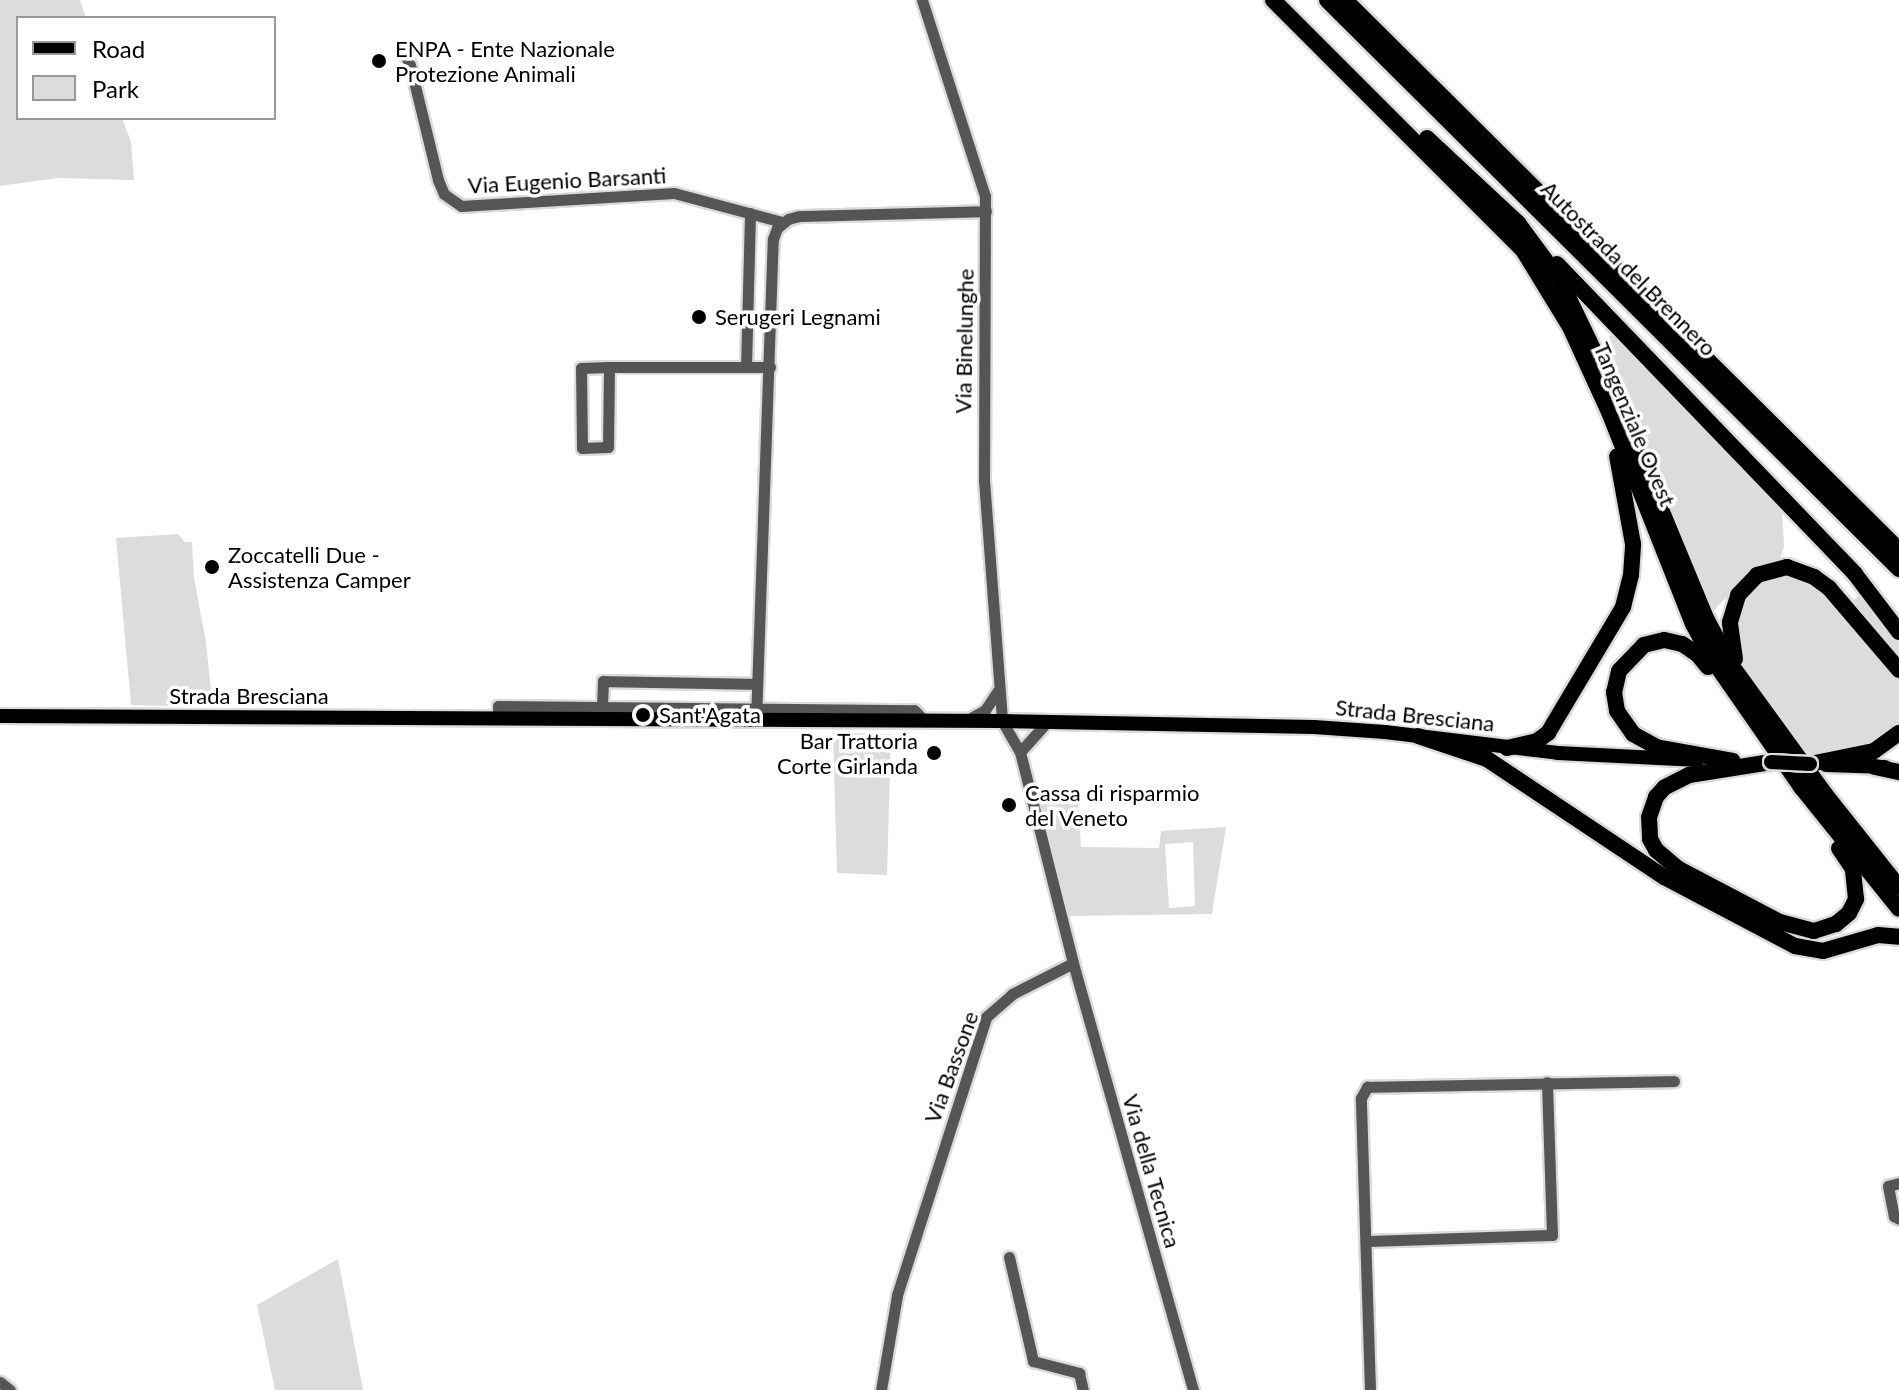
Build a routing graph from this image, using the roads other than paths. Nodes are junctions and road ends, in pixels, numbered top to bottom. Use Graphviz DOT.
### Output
graph roads {
  1 [pos="922,0"];
  2 [pos="1273,0"];
  3 [pos="1288,0"];
  4 [pos="1327,0"];
  5 [pos="1345,0"];
  6 [pos="402,48"];
  7 [pos="986,211"];
  8 [pos="750,213"];
  9 [pos="782,222"];
  10 [pos="1518,223"];
  11 [pos="609,367"];
  12 [pos="746,367"];
  13 [pos="770,367"];
  14 [pos="1609,412"];
  15 [pos="1899,550"];
  16 [pos="1899,569"];
  17 [pos="1899,632"];
  18 [pos="1899,670"];
  19 [pos="757,684"];
  20 [pos="998,691"];
  21 [pos="602,708"];
  22 [pos="756,715"];
  23 [pos="0,716"];
  24 [pos="498,719"];
  25 [pos="1002,721"];
  26 [pos="964,722"];
  27 [pos="1047,722"];
  28 [pos="1756,725"];
  29 [pos="1899,733"];
  30 [pos="1418,736"];
  31 [pos="1507,748"];
  32 [pos="1020,752"];
  33 [pos="1793,752"];
  34 [pos="1771,762"];
  35 [pos="1832,762"];
  36 [pos="1810,764"];
  37 [pos="1730,765"];
  38 [pos="1875,767"];
  39 [pos="1899,770"];
  40 [pos="1794,776"];
  41 [pos="1825,794"];
  42 [pos="1899,879"];
  43 [pos="1899,887"];
  44 [pos="1899,909"];
  45 [pos="1899,937"];
  46 [pos="1073,963"];
  47 [pos="1674,1081"];
  48 [pos="1547,1082"];
  49 [pos="1899,1183"];
  50 [pos="1899,1219"];
  51 [pos="1367,1241"];
  52 [pos="1009,1257"];
  53 [pos="0,1382"];
  54 [pos="10,1390"];
  55 [pos="881,1390"];
  56 [pos="1083,1390"];
  57 [pos="1193,1390"];
  58 [pos="1370,1390"];
  1 -- 7 [label="street, Via Binelunghe"];
  2 -- 14 [label="highway, Tangenziale Ovest"];
  3 -- 10 [label="highway, Tangenziale Ovest"];
  4 -- 16 [label="highway, Autostrada del Brennero"];
  5 -- 15 [label="highway, Autostrada del Brennero"];
  6 -- 8 [label="street, Via Eugenio Barsanti"];
  7 -- 9 [label="street, Via Eugenio Barsanti"];
  7 -- 20 [label="street, Via Binelunghe"];
  8 -- 9 [label="street, Via Eugenio Barsanti"];
  8 -- 12 [label="street"];
  9 -- 13 [label="street"];
  10 -- 17 [label="highway"];
  10 -- 33 [label="highway, Tangenziale Ovest"];
  11 -- 11 [label="street"];
  11 -- 12 [label="street"];
  12 -- 13 [label="street"];
  13 -- 19 [label="street"];
  14 -- 28 [label="highway, Tangenziale Ovest"];
  14 -- 31 [label="highway"];
  18 -- 33 [label="highway"];
  19 -- 21 [label="street"];
  19 -- 22 [label="street"];
  20 -- 25 [label="street, Via Binelunghe"];
  20 -- 26 [label="street"];
  21 -- 22 [label="street, Strada Bresciana"];
  21 -- 24 [label="street, Strada Bresciana"];
  22 -- 24 [label="main road, Strada Bresciana"];
  22 -- 26 [label="main road, Strada Bresciana"];
  23 -- 24 [label="main road, Strada Bresciana"];
  25 -- 26 [label="main road, Strada Bresciana"];
  25 -- 27 [label="main road, Strada Bresciana"];
  25 -- 32 [label="street"];
  27 -- 30 [label="main road, Strada Bresciana"];
  27 -- 32 [label="street"];
  28 -- 37 [label="highway"];
  28 -- 40 [label="highway, Tangenziale Ovest"];
  29 -- 35 [label="highway"];
  30 -- 31 [label="main road, Strada Bresciana"];
  30 -- 45 [label="highway"];
  31 -- 37 [label="main road, Strada Bresciana"];
  32 -- 46 [label="street"];
  33 -- 41 [label="highway, Tangenziale Ovest"];
  34 -- 36 [label="main road, bridge"];
  34 -- 37 [label="highway"];
  35 -- 36 [label="highway"];
  35 -- 38 [label="main road"];
  37 -- 40 [label="highway"];
  38 -- 39 [label="highway"];
  40 -- 44 [label="highway, Tangenziale Ovest"];
  41 -- 42 [label="highway"];
  41 -- 43 [label="highway, Tangenziale Ovest"];
  46 -- 55 [label="street, Via Bassone"];
  46 -- 57 [label="street, Via della Tecnica"];
  47 -- 48 [label="street"];
  48 -- 51 [label="street"];
  48 -- 51 [label="street"];
  49 -- 50 [label="street"];
  51 -- 58 [label="street"];
  52 -- 56 [label="street"];
  53 -- 54 [label="street"];
}
